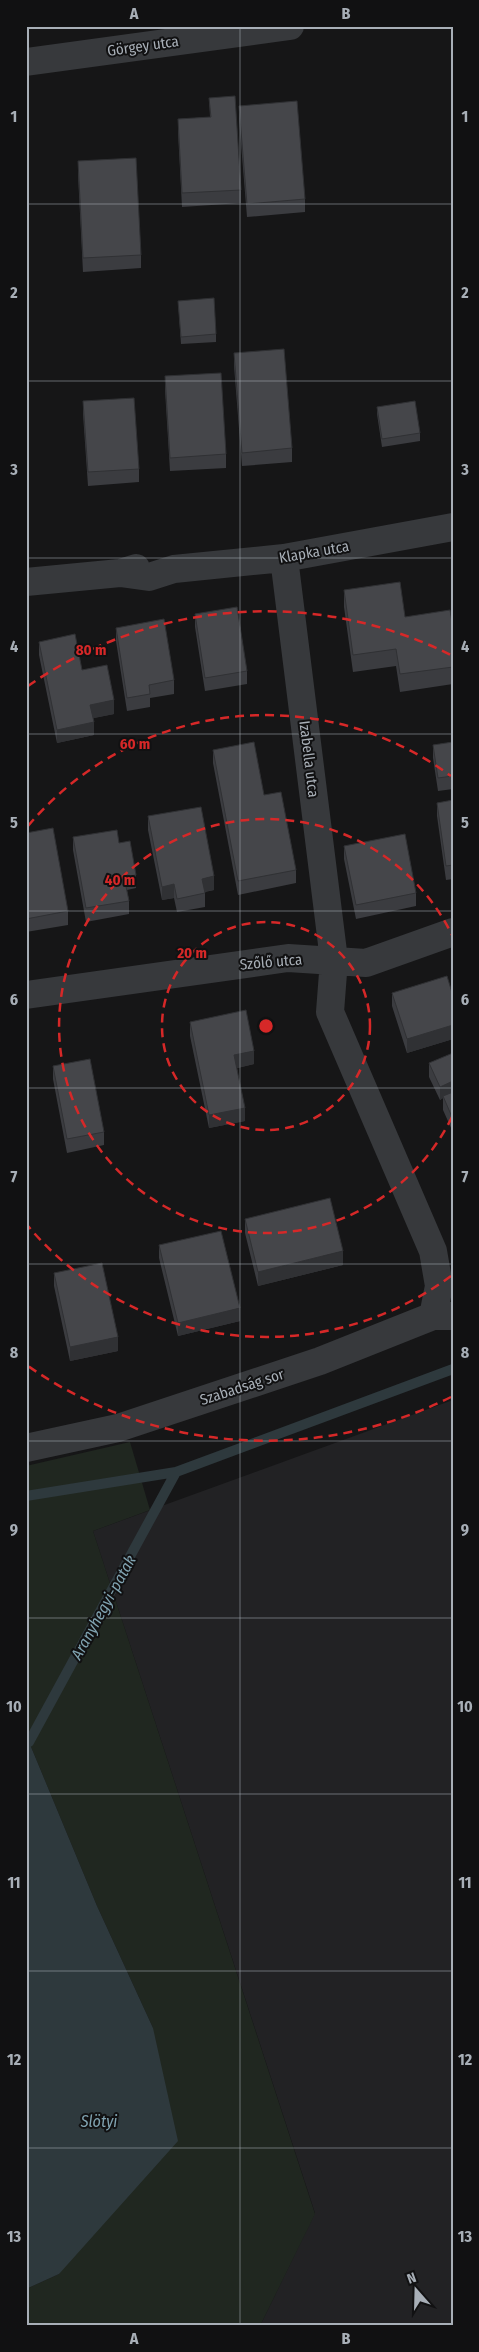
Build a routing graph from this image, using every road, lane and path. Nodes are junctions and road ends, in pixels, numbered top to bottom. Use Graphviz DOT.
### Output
graph roads {
  1 [pos="290,26"];
  2 [pos="26,62"];
  3 [pos="453,527"];
  4 [pos="284,558"];
  5 [pos="26,582"];
  6 [pos="453,932"];
  7 [pos="334,960"];
  8 [pos="26,995"];
  9 [pos="443,1316"];
  10 [pos="26,1448"];
  1 -- 2 [label="street, Görgey utca"];
  3 -- 4 [label="street, Klapka utca"];
  4 -- 5 [label="street, Klapka utca"];
  4 -- 7 [label="street, Izabella utca"];
  6 -- 7 [label="street, Szőlő utca"];
  7 -- 8 [label="street, Szőlő utca"];
  7 -- 9 [label="street, Izabella utca"];
  9 -- 10 [label="street, Szabadság sor"];
}
